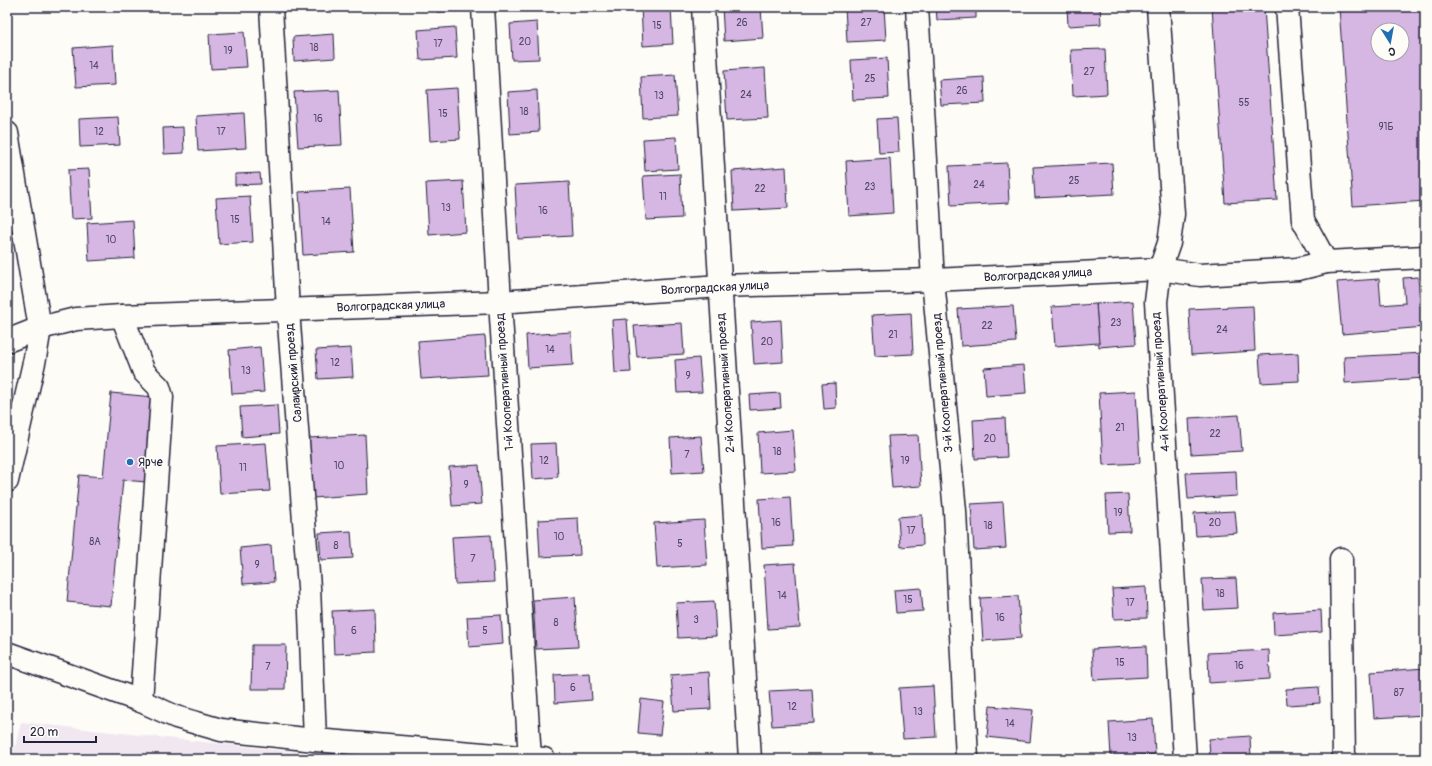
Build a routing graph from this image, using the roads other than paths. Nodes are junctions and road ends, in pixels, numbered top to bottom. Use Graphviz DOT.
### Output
graph roads {
  1 [pos="271,7"];
  2 [pos="483,7"];
  3 [pos="702,7"];
  4 [pos="917,7"];
  5 [pos="1158,7"];
  6 [pos="1287,7"];
  7 [pos="7,133"];
  8 [pos="1425,257"];
  9 [pos="1326,262"];
  10 [pos="1160,269"];
  11 [pos="933,280"];
  12 [pos="720,286"];
  13 [pos="500,302"];
  14 [pos="288,310"];
  15 [pos="122,316"];
  16 [pos="40,328"];
  17 [pos="7,341"];
  18 [pos="7,481"];
  19 [pos="1341,559"];
  20 [pos="7,653"];
  21 [pos="141,701"];
  22 [pos="315,740"];
  23 [pos="537,758"];
  24 [pos="750,759"];
  25 [pos="967,759"];
  26 [pos="1185,759"];
  27 [pos="1344,759"];
  1 -- 14 [label="street, Салаирский проезд"];
  2 -- 13 [label="street, 1-й Кооперативный проезд"];
  3 -- 12 [label="street, 2-й Кооперативный проезд"];
  4 -- 11 [label="street, 3-й Кооперативный проезд"];
  5 -- 10 [label="street, 4-й Кооперативный проезд"];
  6 -- 9 [label="street"];
  7 -- 16 [label="street"];
  8 -- 9 [label="street, Волгоградская улица"];
  9 -- 10 [label="street, Волгоградская улица"];
  10 -- 11 [label="street, Волгоградская улица"];
  10 -- 26 [label="street, 4-й Кооперативный проезд"];
  11 -- 12 [label="street, Волгоградская улица"];
  11 -- 25 [label="street, 3-й Кооперативный проезд"];
  12 -- 13 [label="street, Волгоградская улица"];
  12 -- 24 [label="street, 2-й Кооперативный проезд"];
  13 -- 14 [label="street, Волгоградская улица"];
  13 -- 23 [label="street, 1-й Кооперативный проезд"];
  14 -- 15 [label="street, Волгоградская улица"];
  14 -- 22 [label="street, Салаирский проезд"];
  15 -- 16 [label="street, Волгоградская улица"];
  15 -- 21 [label="street"];
  16 -- 17 [label="street, Волгоградская улица"];
  16 -- 18 [label="street"];
  19 -- 27 [label="street"];
  20 -- 21 [label="street"];
  21 -- 22 [label="street"];
  22 -- 23 [label="street"];
}
